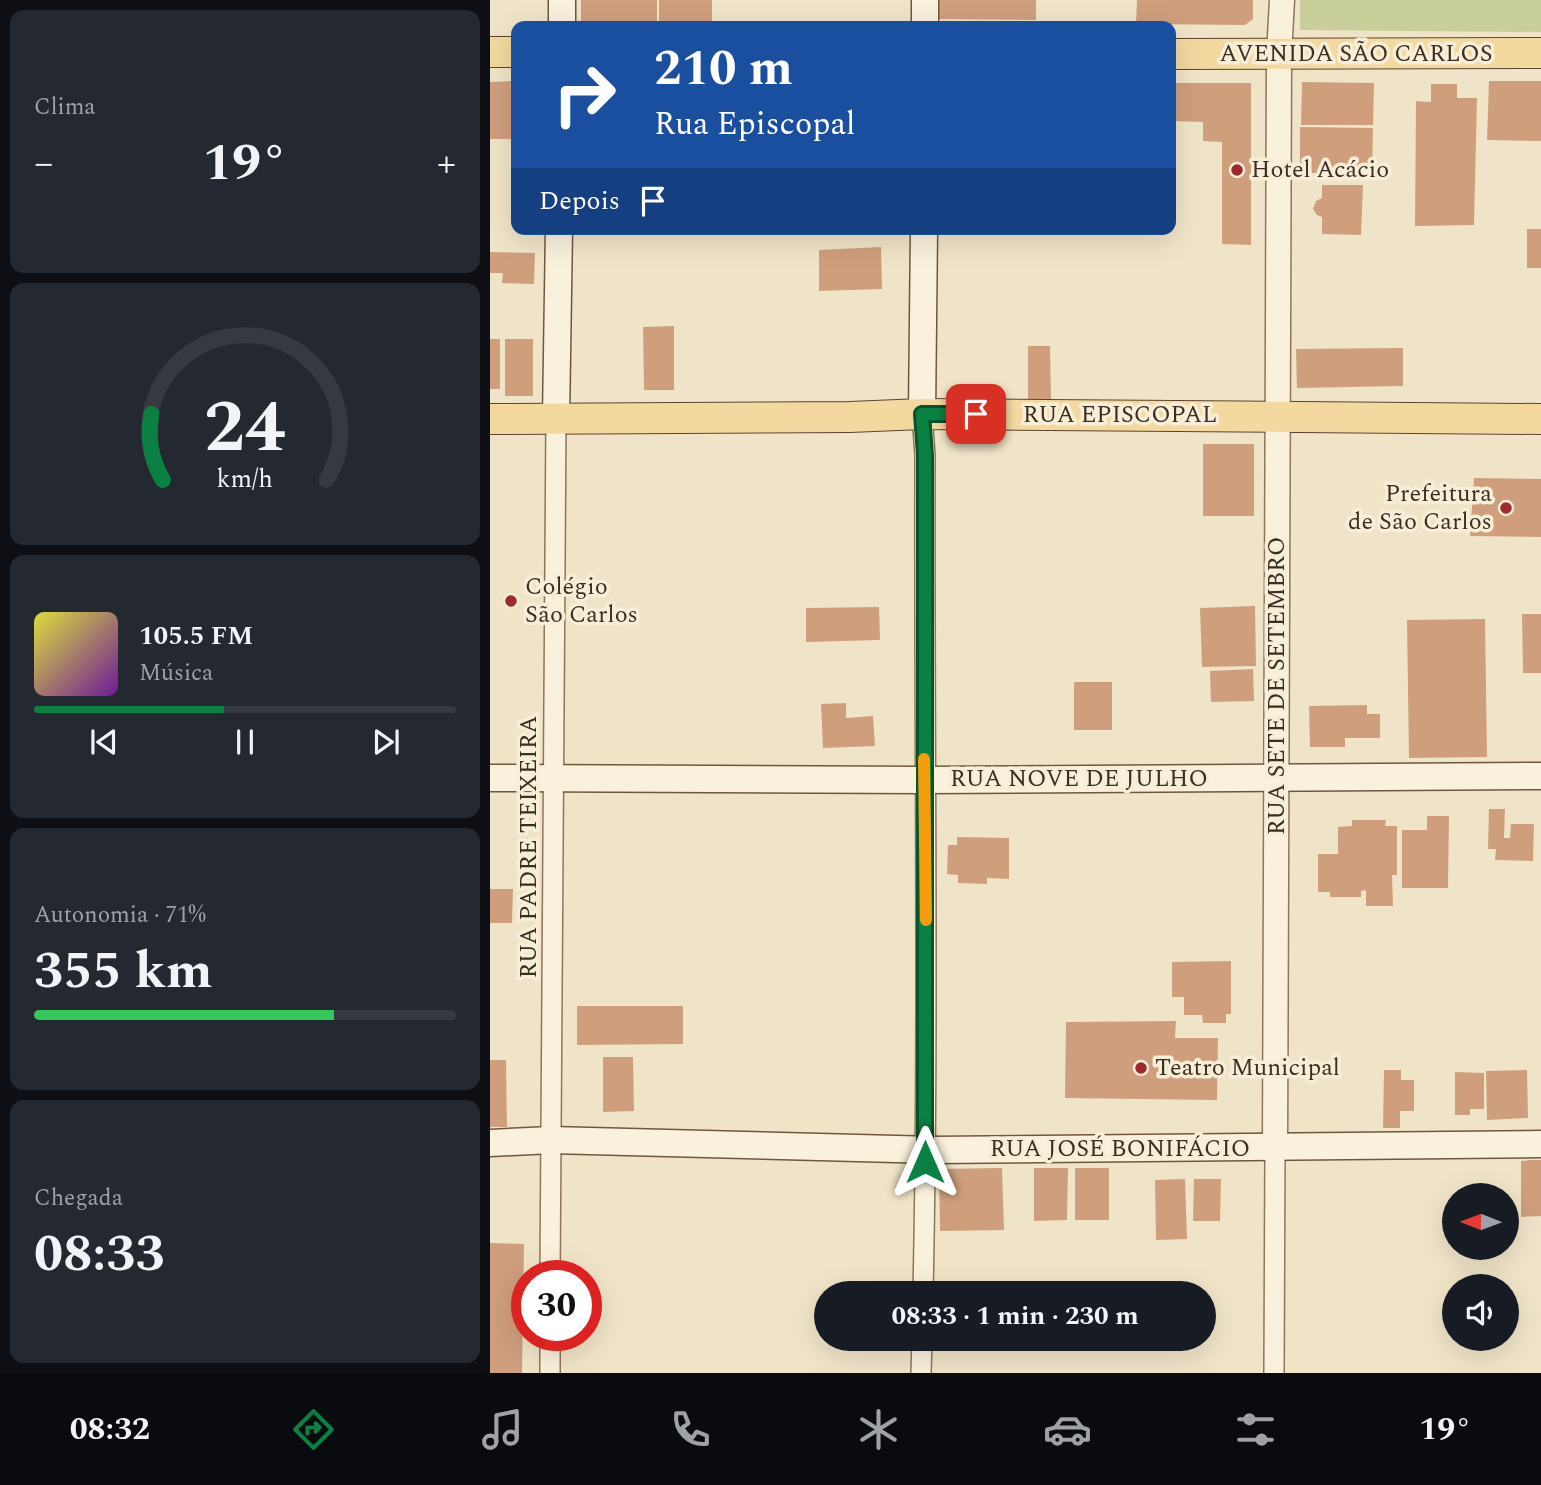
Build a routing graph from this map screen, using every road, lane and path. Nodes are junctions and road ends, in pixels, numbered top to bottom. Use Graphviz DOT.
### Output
graph roads {
  1 [pos="562,0"];
  2 [pos="925,0"];
  3 [pos="1282,0"];
  4 [pos="562,21"];
  5 [pos="925,21"];
  6 [pos="490,52"];
  7 [pos="511,52"];
  8 [pos="1541,53"];
  9 [pos="1176,54"];
  10 [pos="1279,55"];
  11 [pos="559,235"];
  12 [pos="923,235"];
  13 [pos="922,414"];
  14 [pos="1278,416"];
  15 [pos="556,418"];
  16 [pos="490,419"];
  17 [pos="1541,419"];
  18 [pos="1541,776"];
  19 [pos="490,778"];
  20 [pos="554,778"];
  21 [pos="1276,778"];
  22 [pos="924,780"];
  23 [pos="551,1140"];
  24 [pos="490,1143"];
  25 [pos="1541,1144"];
  26 [pos="1275,1148"];
  27 [pos="926,1150"];
  28 [pos="550,1260"];
  29 [pos="923,1281"];
  30 [pos="550,1351"];
  31 [pos="922,1351"];
  32 [pos="550,1373"];
  33 [pos="921,1373"];
  34 [pos="1275,1373"];
  1 -- 4 [label="main road"];
  2 -- 5 [label="main road"];
  3 -- 10 [label="street, RUA SETE DE SETEMBRO"];
  6 -- 7 [label="main road"];
  8 -- 10 [label="main road, AVENIDA SÃO CARLOS"];
  9 -- 10 [label="main road, AVENIDA SÃO CARLOS"];
  10 -- 14 [label="street, RUA SETE DE SETEMBRO"];
  11 -- 15 [label="main road"];
  12 -- 13 [label="main road"];
  13 -- 14 [label="main road, RUA EPISCOPAL"];
  13 -- 15 [label="main road, RUA EPISCOPAL"];
  13 -- 22 [label="street"];
  14 -- 17 [label="main road, RUA EPISCOPAL"];
  14 -- 21 [label="street, RUA SETE DE SETEMBRO"];
  15 -- 16 [label="main road, RUA EPISCOPAL"];
  15 -- 20 [label="street, RUA PADRE TEIXEIRA"];
  18 -- 21 [label="main road, RUA NOVE DE JULHO"];
  19 -- 20 [label="main road, RUA NOVE DE JULHO"];
  20 -- 22 [label="main road, RUA NOVE DE JULHO"];
  20 -- 23 [label="street, RUA PADRE TEIXEIRA"];
  21 -- 22 [label="main road, RUA NOVE DE JULHO"];
  21 -- 26 [label="street, RUA SETE DE SETEMBRO"];
  22 -- 27 [label="street"];
  23 -- 24 [label="main road, RUA JOSÉ BONIFÁCIO"];
  23 -- 27 [label="main road, RUA JOSÉ BONIFÁCIO"];
  23 -- 28 [label="street, RUA PADRE TEIXEIRA"];
  25 -- 26 [label="main road, RUA JOSÉ BONIFÁCIO"];
  26 -- 27 [label="main road, RUA JOSÉ BONIFÁCIO"];
  26 -- 34 [label="street, RUA SETE DE SETEMBRO"];
  27 -- 29 [label="street"];
  30 -- 32 [label="street"];
  31 -- 33 [label="street"];
}
